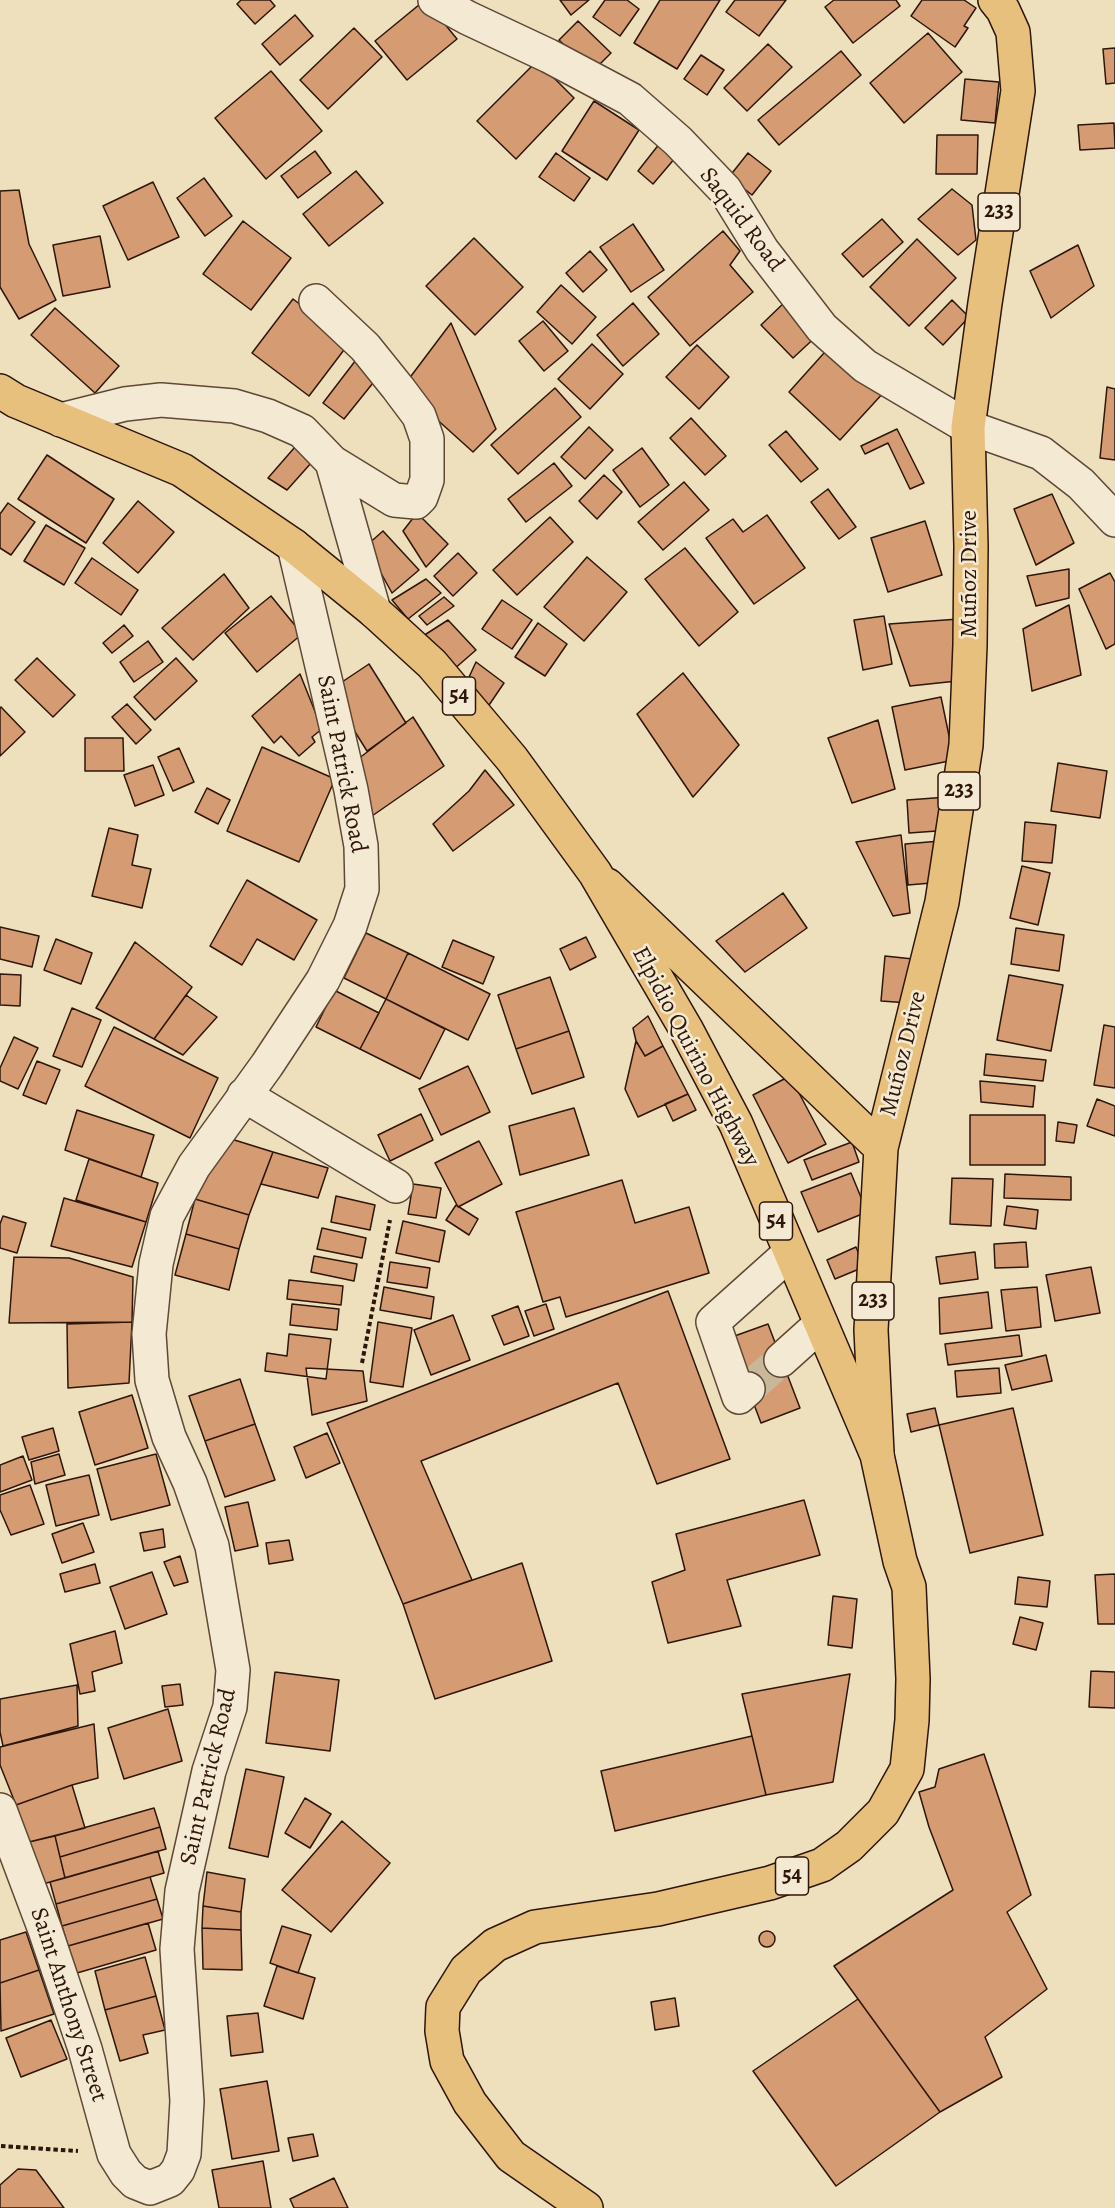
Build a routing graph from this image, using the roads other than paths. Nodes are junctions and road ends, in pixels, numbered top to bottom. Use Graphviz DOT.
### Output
graph roads {
  1 [pos="435,0"];
  2 [pos="995,0"];
  3 [pos="316,301"];
  4 [pos="0,391"];
  5 [pos="61,420"];
  6 [pos="968,427"];
  7 [pos="332,462"];
  8 [pos="1115,520"];
  9 [pos="294,546"];
  10 [pos="374,611"];
  11 [pos="595,873"];
  12 [pos="243,1095"];
  13 [pos="881,1148"];
  14 [pos="396,1186"];
  15 [pos="790,1252"];
  16 [pos="821,1324"];
  17 [pos="781,1360"];
  18 [pos="748,1389"];
  19 [pos="877,1455"];
  20 [pos="0,1810"];
  21 [pos="150,2188"];
  22 [pos="586,2208"];
  1 -- 6 [label="street, Saquid Road"];
  2 -- 6 [label="main road, Muñoz Drive / 233"];
  3 -- 7 [label="street"];
  4 -- 5 [label="main road, Elpidio Quirino Highway / 54"];
  5 -- 7 [label="street"];
  5 -- 9 [label="main road, Elpidio Quirino Highway / 54"];
  6 -- 8 [label="street, Saquid Road"];
  6 -- 13 [label="main road, Muñoz Drive / 233"];
  7 -- 10 [label="street"];
  9 -- 10 [label="main road, Elpidio Quirino Highway / 54"];
  9 -- 12 [label="street, Saint Patrick Road"];
  10 -- 11 [label="main road, Elpidio Quirino Highway / 54"];
  11 -- 13 [label="main road, Muñoz Drive"];
  11 -- 15 [label="main road, Elpidio Quirino Highway / 54"];
  12 -- 14 [label="street"];
  12 -- 21 [label="street, Saint Patrick Road"];
  13 -- 19 [label="main road, Muñoz Drive / 233"];
  15 -- 16 [label="main road, Elpidio Quirino Highway / 54"];
  15 -- 18 [label="street"];
  16 -- 17 [label="street"];
  16 -- 19 [label="main road, Elpidio Quirino Highway / 54"];
  19 -- 22 [label="main road, Elpidio Quirino Highway / 54"];
  20 -- 21 [label="street, Saint Anthony Street"];
}
